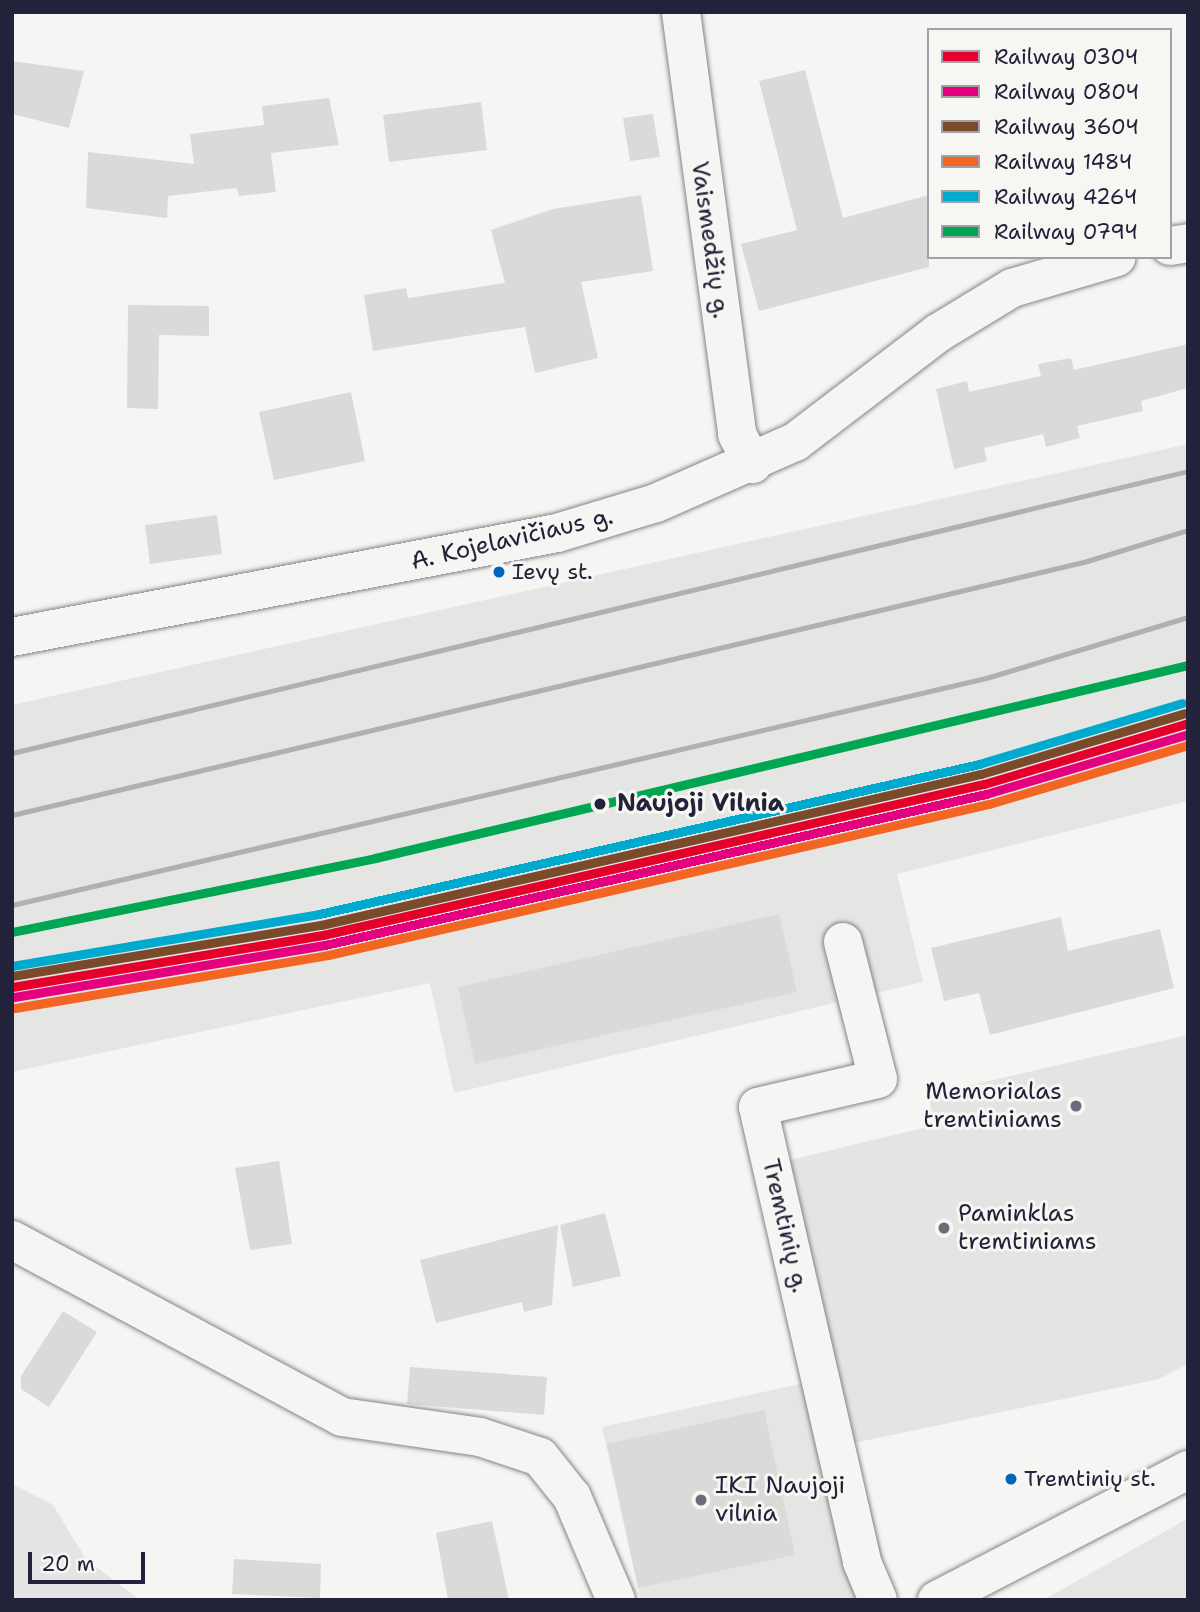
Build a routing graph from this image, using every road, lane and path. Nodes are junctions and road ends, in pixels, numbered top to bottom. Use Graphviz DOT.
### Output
graph roads {
  1 [pos="681,12"];
  2 [pos="1110,259"];
  3 [pos="752,464"];
  4 [pos="12,637"];
  5 [pos="843,942"];
  6 [pos="12,1240"];
  7 [pos="1188,1470"];
  8 [pos="616,1600"];
  9 [pos="878,1600"];
  10 [pos="937,1600"];
  1 -- 3 [label="street, Vaismedžių g."];
  2 -- 3 [label="street, A. Kojelavičiaus g."];
  3 -- 4 [label="street, A. Kojelavičiaus g."];
  5 -- 9 [label="street, Tremtinių g."];
  6 -- 8 [label="street"];
  7 -- 10 [label="street"];
}
